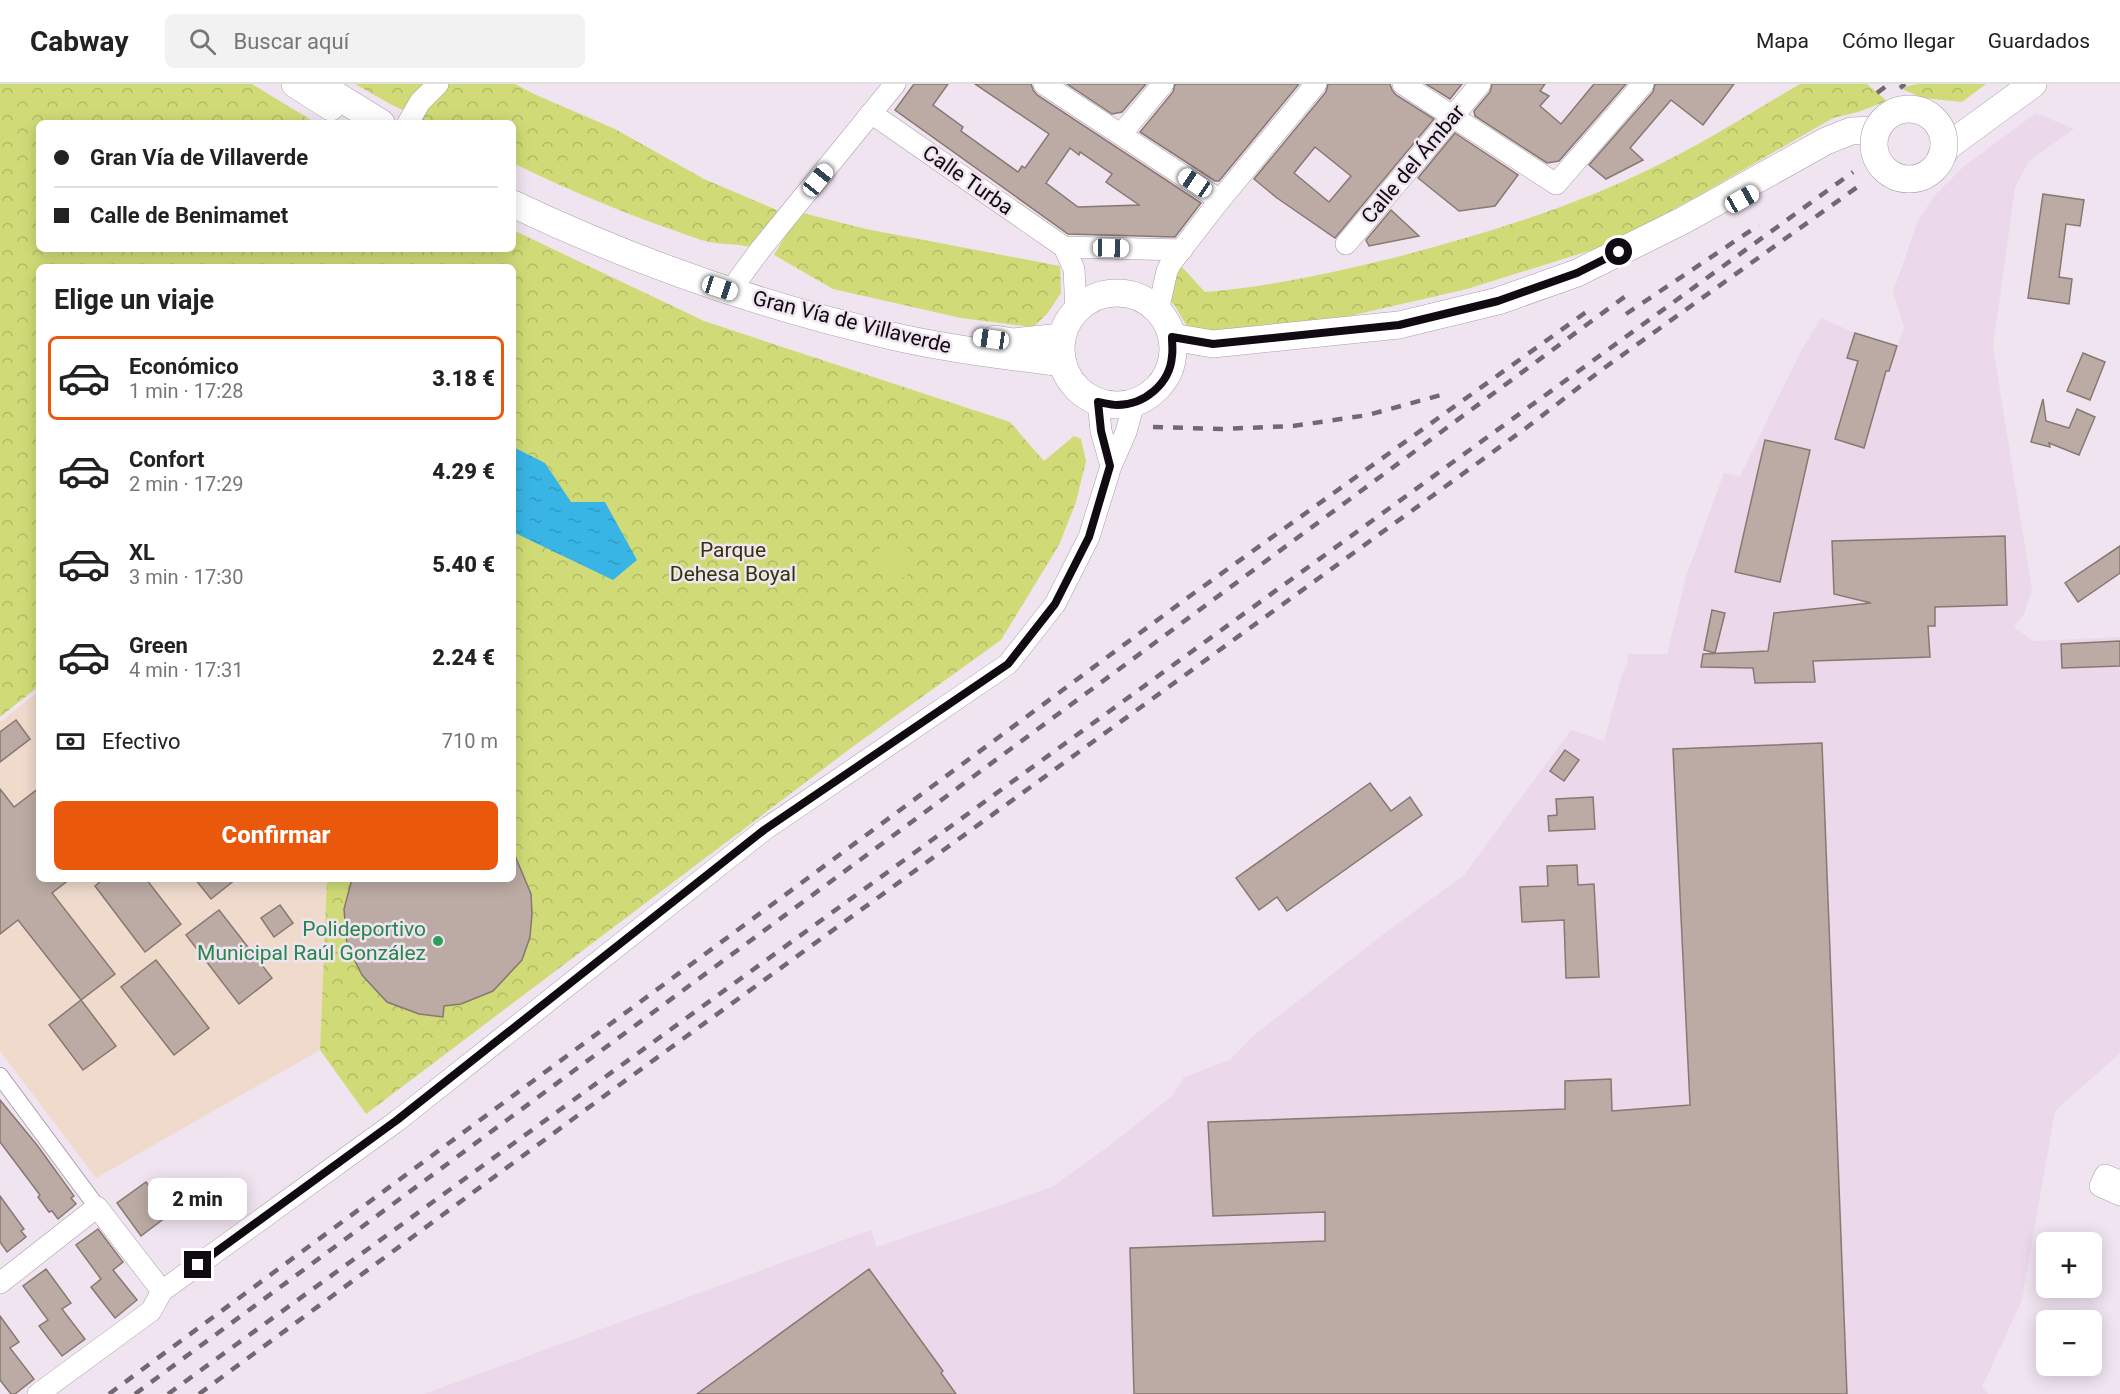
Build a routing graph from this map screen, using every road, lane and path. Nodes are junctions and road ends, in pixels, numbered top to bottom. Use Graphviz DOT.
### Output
graph roads {
  1 [pos="295,84"];
  2 [pos="438,84"];
  3 [pos="1044,84"];
  4 [pos="1163,84"];
  5 [pos="1316,84"];
  6 [pos="1403,84"];
  7 [pos="1480,84"];
  8 [pos="1643,84"];
  9 [pos="2015,84"];
  10 [pos="2033,84"];
  11 [pos="891,86"];
  12 [pos="321,91"];
  13 [pos="871,113"];
  14 [pos="1453,117"];
  15 [pos="354,120"];
  16 [pos="375,120"];
  17 [pos="410,120"];
  18 [pos="1121,134"];
  19 [pos="1876,139"];
  20 [pos="1941,143"];
  21 [pos="516,192"];
  22 [pos="1220,200"];
  23 [pos="516,205"];
  24 [pos="1346,244"];
  25 [pos="1064,247"];
  26 [pos="1182,250"];
  27 [pos="738,280"];
  28 [pos="1076,311"];
  29 [pos="1158,311"];
  30 [pos="1172,346"];
  31 [pos="1063,350"];
  32 [pos="1098,402"];
  33 [pos="1134,403"];
  34 [pos="1110,466"];
  35 [pos="0,1076"];
  36 [pos="2120,1181"];
  37 [pos="2120,1195"];
  38 [pos="97,1207"];
  39 [pos="0,1283"];
  40 [pos="162,1291"];
  41 [pos="38,1394"];
  1 -- 12 [label="street"];
  2 -- 17 [label="street"];
  3 -- 18 [label="street"];
  4 -- 18 [label="street"];
  5 -- 22 [label="street"];
  6 -- 14 [label="street"];
  7 -- 14 [label="street, Calle del Ámbar"];
  8 -- 14 [label="street"];
  9 -- 20 [label="street"];
  10 -- 20 [label="street"];
  11 -- 13 [label="street"];
  12 -- 15 [label="street"];
  12 -- 16 [label="street"];
  13 -- 25 [label="street, Calle Turba"];
  13 -- 27 [label="street"];
  14 -- 24 [label="street, Calle del Ámbar"];
  18 -- 22 [label="street"];
  19 -- 20 [label="street, bridge"];
  19 -- 20 [label="street, bridge"];
  19 -- 30 [label="street"];
  21 -- 27 [label="street, Gran Vía de Villaverde"];
  22 -- 26 [label="street"];
  23 -- 31 [label="street, Gran Vía de Villaverde"];
  25 -- 26 [label="street"];
  25 -- 28 [label="street"];
  26 -- 29 [label="street"];
  27 -- 31 [label="street, Gran Vía de Villaverde"];
  28 -- 29 [label="street"];
  28 -- 31 [label="street"];
  29 -- 30 [label="street"];
  30 -- 33 [label="street"];
  31 -- 32 [label="street"];
  32 -- 33 [label="street"];
  32 -- 34 [label="street"];
  33 -- 34 [label="street"];
  34 -- 40 [label="street"];
  35 -- 38 [label="street"];
  36 -- 37 [label="street"];
  38 -- 39 [label="street"];
  38 -- 40 [label="street"];
  40 -- 41 [label="street"];
}
